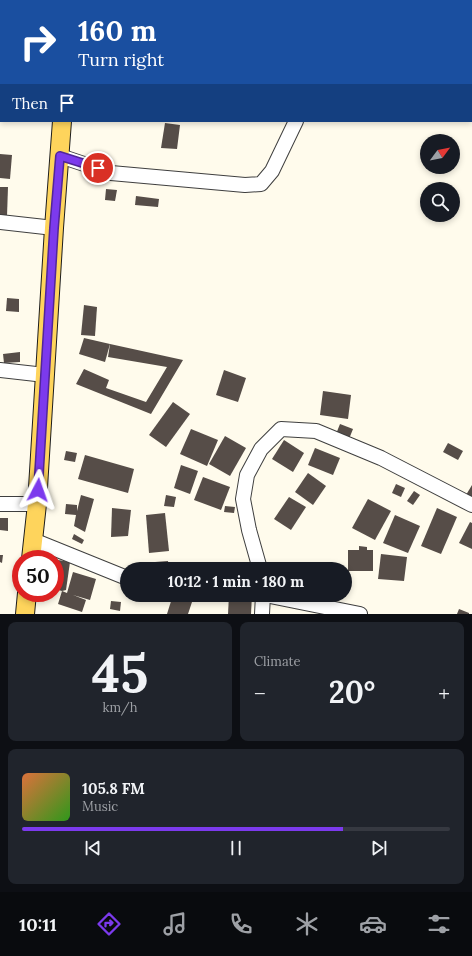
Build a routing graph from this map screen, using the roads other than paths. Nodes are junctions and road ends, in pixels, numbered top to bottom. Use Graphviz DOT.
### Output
graph roads {
  1 [pos="62,122"];
  2 [pos="296,122"];
  3 [pos="60,156"];
  4 [pos="0,222"];
  5 [pos="54,228"];
  6 [pos="0,370"];
  7 [pos="45,375"];
  8 [pos="0,504"];
  9 [pos="37,504"];
  10 [pos="472,505"];
  11 [pos="33,540"];
  12 [pos="32,550"];
  13 [pos="258,562"];
  14 [pos="120,575"];
  15 [pos="26,602"];
  16 [pos="263,602"];
  17 [pos="299,602"];
  18 [pos="25,614"];
  19 [pos="262,614"];
  20 [pos="360,614"];
  1 -- 3 [label="main road"];
  2 -- 3 [label="street"];
  3 -- 5 [label="main road"];
  4 -- 5 [label="street"];
  5 -- 7 [label="main road"];
  6 -- 7 [label="street"];
  7 -- 9 [label="main road"];
  8 -- 9 [label="street"];
  9 -- 11 [label="main road"];
  10 -- 13 [label="street"];
  11 -- 12 [label="main road"];
  11 -- 14 [label="street"];
  15 -- 18 [label="main road"];
  16 -- 19 [label="street"];
  17 -- 20 [label="street"];
}
